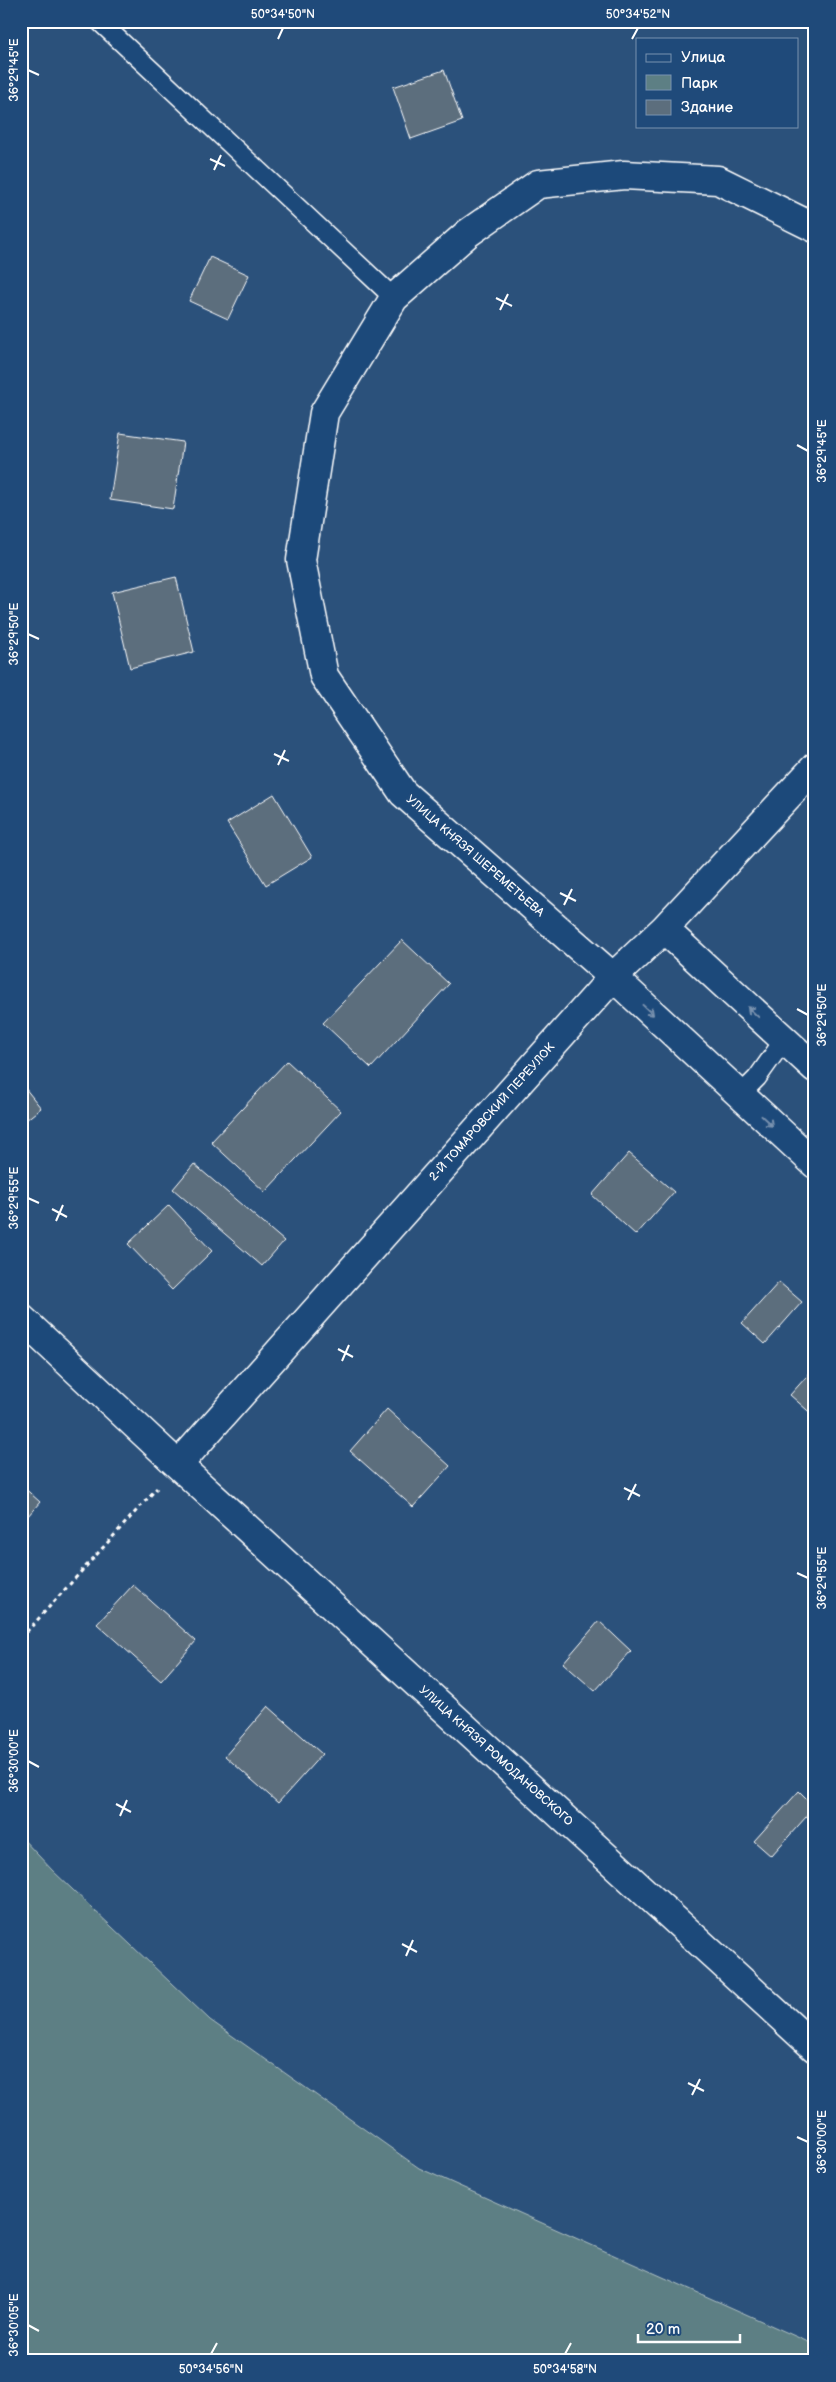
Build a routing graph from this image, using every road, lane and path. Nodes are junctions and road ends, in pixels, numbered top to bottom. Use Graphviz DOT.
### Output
graph roads {
  1 [pos="99,21"];
  2 [pos="815,228"];
  3 [pos="394,298"];
  4 [pos="815,767"];
  5 [pos="664,929"];
  6 [pos="613,977"];
  7 [pos="784,1040"];
  8 [pos="815,1068"];
  9 [pos="740,1095"];
  10 [pos="815,1164"];
  11 [pos="21,1318"];
  12 [pos="178,1465"];
  13 [pos="21,1638"];
  14 [pos="815,2048"];
  1 -- 3 [label="lane"];
  2 -- 3 [label="street, УЛИЦА КНЯЗЯ ШЕРЕМЕТЬЕВА"];
  3 -- 6 [label="street, УЛИЦА КНЯЗЯ ШЕРЕМЕТЬЕВА"];
  4 -- 5 [label="street, 2-Й ТОМАРОВСКИЙ ПЕРЕУЛОК"];
  5 -- 6 [label="street, 2-Й ТОМАРОВСКИЙ ПЕРЕУЛОК"];
  7 -- 5 [label="street, one-way"];
  6 -- 9 [label="street, УЛИЦА КНЯЗЯ ШЕРЕМЕТЬЕВА, one-way"];
  6 -- 12 [label="street, 2-Й ТОМАРОВСКИЙ ПЕРЕУЛОК"];
  7 -- 8 [label="street"];
  7 -- 9 [label="lane"];
  9 -- 10 [label="street, УЛИЦА КНЯЗЯ ШЕРЕМЕТЬЕВА, one-way"];
  11 -- 12 [label="street, УЛИЦА КНЯЗЯ РОМОДАНОВСКОГО"];
  12 -- 13 [label="path"];
  12 -- 14 [label="street, УЛИЦА КНЯЗЯ РОМОДАНОВСКОГО"];
}
